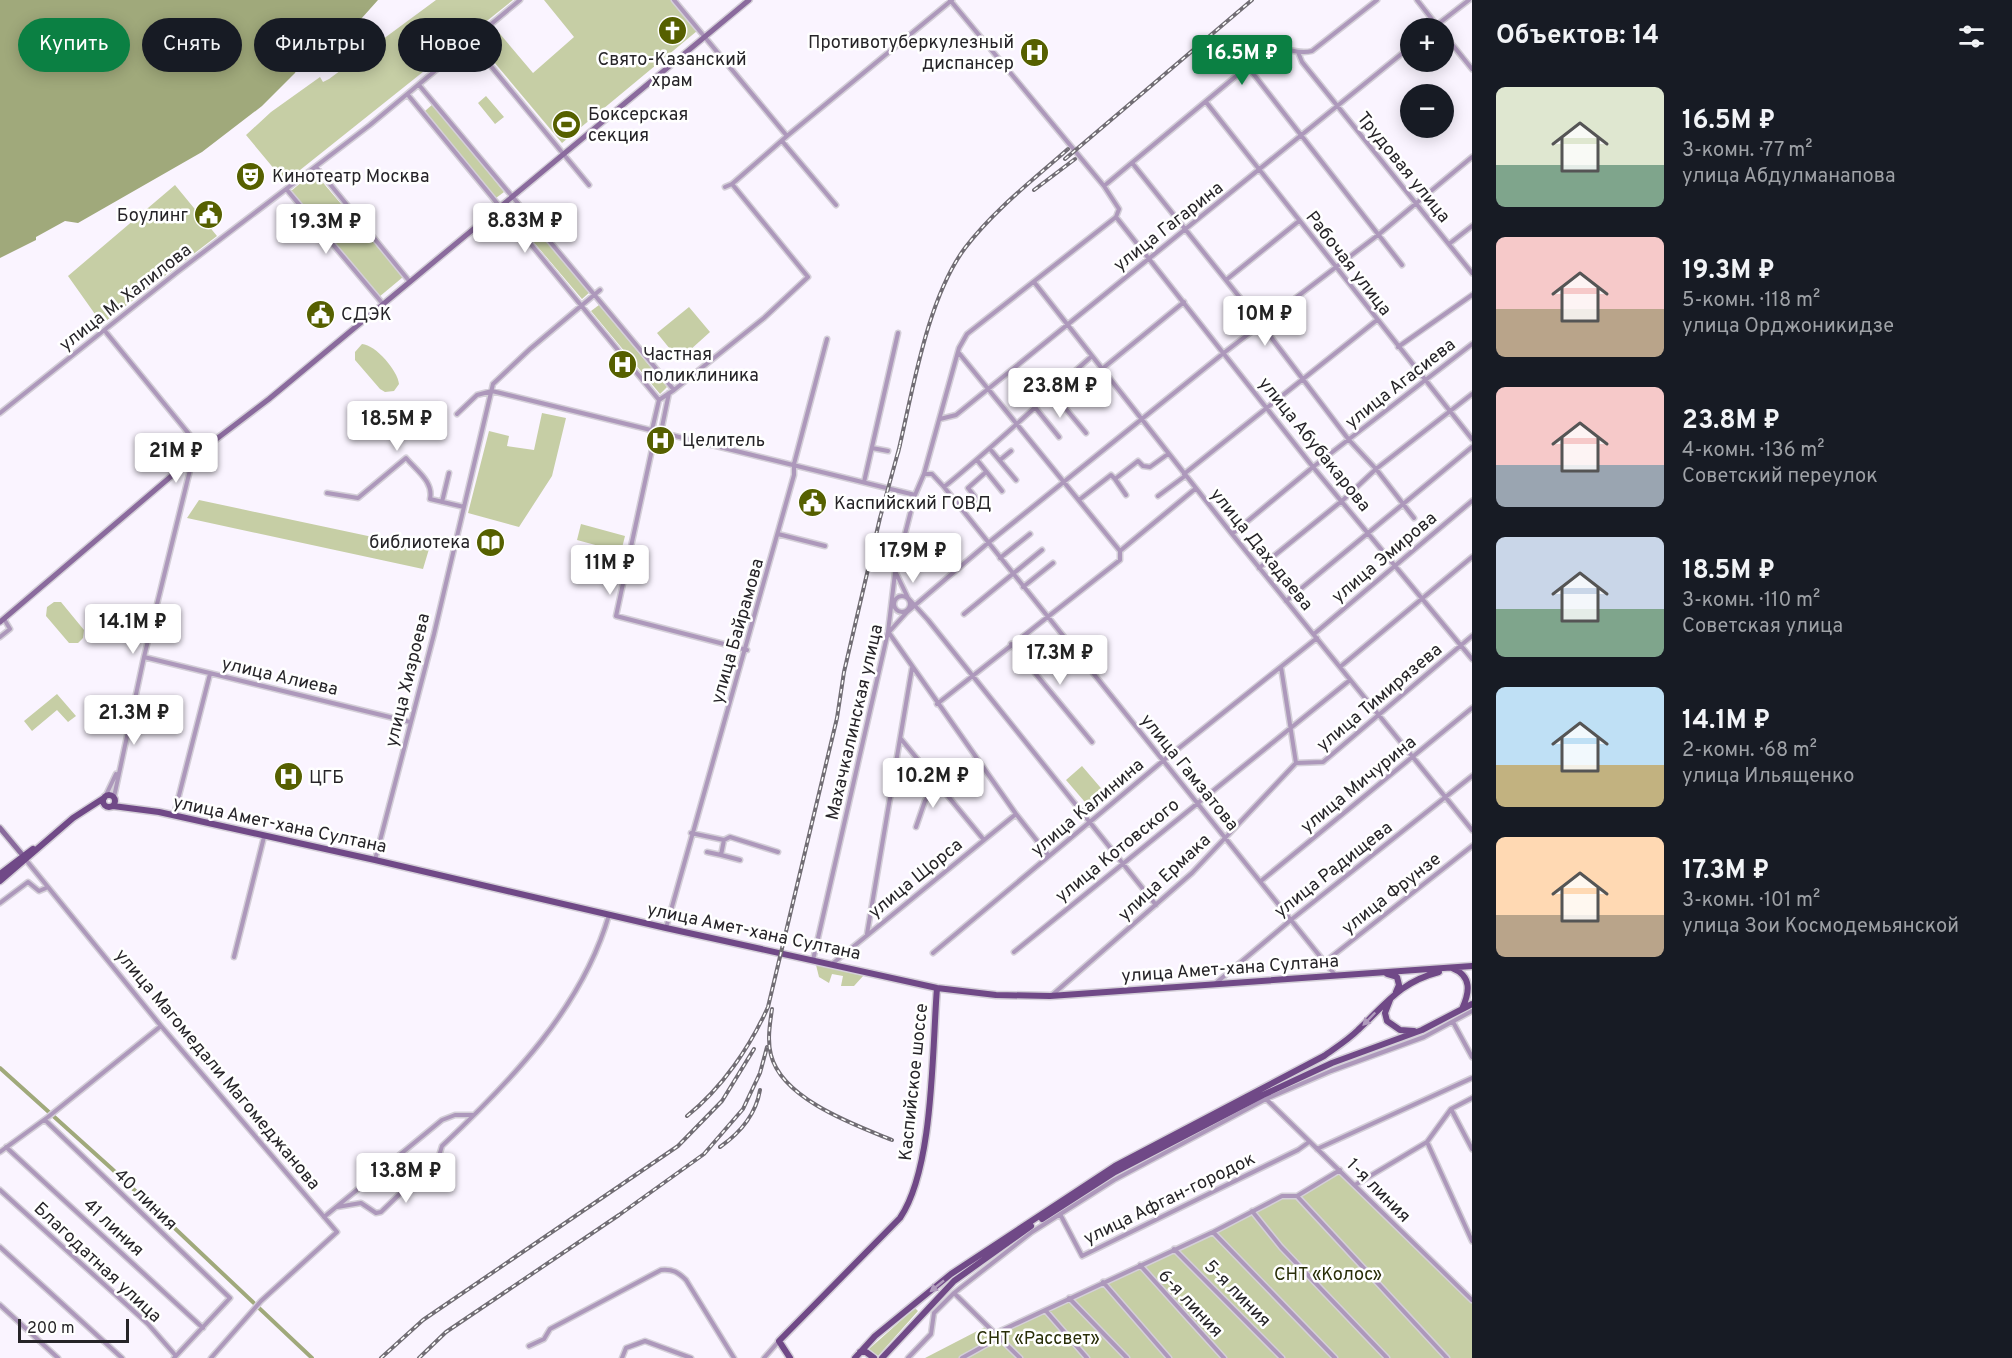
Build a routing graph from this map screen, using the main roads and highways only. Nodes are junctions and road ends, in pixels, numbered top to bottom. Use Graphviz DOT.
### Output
graph roads {
  1 [pos="105,796"];
  2 [pos="112,802"];
  3 [pos="87,809"];
  4 [pos="24,857"];
  5 [pos="0,874"];
  6 [pos="0,881"];
  7 [pos="1472,966"];
  8 [pos="1453,968"];
  9 [pos="1381,973"];
  10 [pos="937,988"];
  11 [pos="1397,990"];
  12 [pos="1472,1004"];
  13 [pos="1462,1009"];
  14 [pos="1422,1030"];
  15 [pos="857,1355"];
  16 [pos="790,1358"];
  17 [pos="874,1358"];
  18 [pos="882,1358"];
  1 -- 2 [label="main road"];
  1 -- 2 [label="main road"];
  1 -- 3 [label="main road"];
  2 -- 3 [label="main road"];
  2 -- 10 [label="main road, улица Амет-хана Султана"];
  3 -- 4 [label="main road"];
  4 -- 5 [label="main road"];
  4 -- 6 [label="main road"];
  7 -- 8 [label="main road"];
  8 -- 9 [label="main road, улица Амет-хана Султана"];
  8 -- 11 [label="main road"];
  8 -- 13 [label="main road"];
  9 -- 10 [label="main road, улица Амет-хана Султана"];
  9 -- 11 [label="main road"];
  10 -- 16 [label="main road, Каспийское шоссе"];
  11 -- 14 [label="main road"];
  11 -- 15 [label="main road, one-way"];
  12 -- 13 [label="main road"];
  13 -- 14 [label="main road"];
  14 -- 18 [label="main road"];
  15 -- 17 [label="main road"];
}
